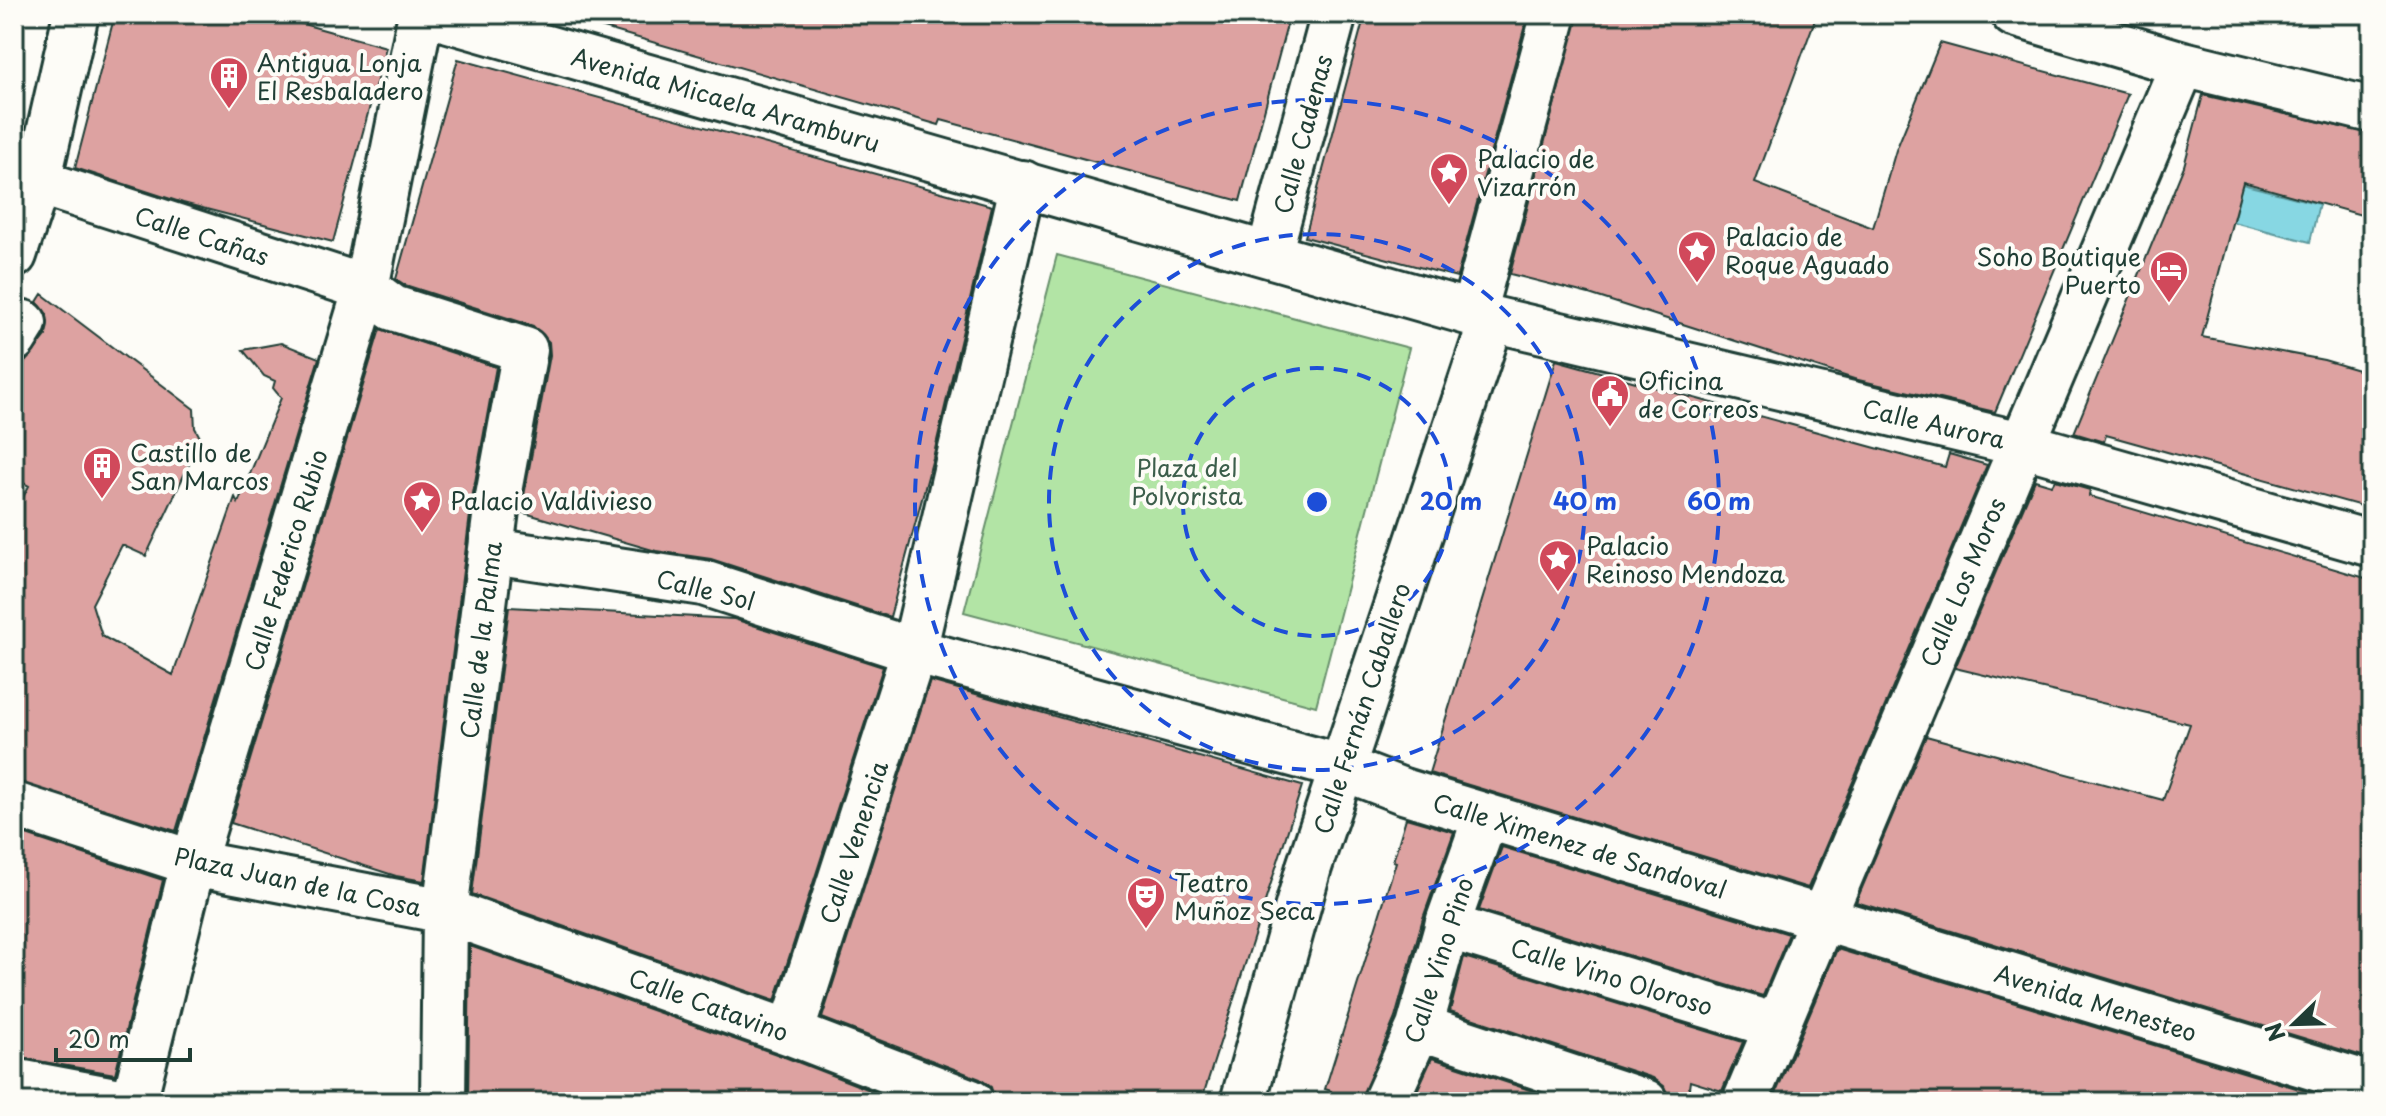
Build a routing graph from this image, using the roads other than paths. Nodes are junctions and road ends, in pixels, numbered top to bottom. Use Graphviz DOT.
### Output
graph roads {
  1 [pos="76,14"];
  2 [pos="421,14"];
  3 [pos="428,14"];
  4 [pos="1334,14"];
  5 [pos="1554,14"];
  6 [pos="2014,14"];
  7 [pos="2183,64"];
  8 [pos="2372,110"];
  9 [pos="38,182"];
  10 [pos="1023,183"];
  11 [pos="1269,254"];
  12 [pos="14,255"];
  13 [pos="366,288"];
  14 [pos="1483,316"];
  15 [pos="14,321"];
  16 [pos="14,339"];
  17 [pos="2021,444"];
  18 [pos="2372,544"];
  19 [pos="492,551"];
  20 [pos="914,651"];
  21 [pos="1341,767"];
  22 [pos="14,805"];
  23 [pos="1486,816"];
  24 [pos="193,863"];
  25 [pos="445,911"];
  26 [pos="1820,920"];
  27 [pos="1447,926"];
  28 [pos="1776,1026"];
  29 [pos="1419,1027"];
  30 [pos="791,1033"];
  31 [pos="14,1081"];
  32 [pos="2372,1085"];
  33 [pos="126,1102"];
  34 [pos="134,1102"];
  35 [pos="443,1102"];
  36 [pos="971,1102"];
  37 [pos="1243,1102"];
  38 [pos="1385,1102"];
  39 [pos="1645,1102"];
  40 [pos="1745,1102"];
  1 -- 9 [label="street"];
  2 -- 13 [label="street, Calle Federico Rubio"];
  3 -- 10 [label="street, Avenida Micaela Aramburu"];
  4 -- 11 [label="street, Calle Cadenas"];
  5 -- 14 [label="street, Calle Fernán Caballero"];
  6 -- 7 [label="street"];
  7 -- 8 [label="street"];
  7 -- 17 [label="street, Calle Los Moros"];
  9 -- 12 [label="street"];
  9 -- 13 [label="street, Calle Cañas"];
  10 -- 11 [label="street"];
  10 -- 20 [label="street, Calle Venencia"];
  11 -- 14 [label="street"];
  13 -- 19 [label="street, Calle de la Palma"];
  13 -- 24 [label="street, Calle Federico Rubio"];
  14 -- 17 [label="street, Calle Aurora"];
  14 -- 21 [label="street, Calle Fernán Caballero"];
  15 -- 16 [label="street"];
  17 -- 18 [label="street, Calle Aurora"];
  17 -- 26 [label="street, Calle Los Moros"];
  19 -- 20 [label="street, Calle Sol"];
  19 -- 25 [label="street, Calle de la Palma"];
  20 -- 21 [label="street, Calle Sol"];
  20 -- 30 [label="street, Calle Venencia"];
  21 -- 23 [label="street, Calle Ximenez de Sandoval"];
  21 -- 37 [label="street, Calle Fernán Caballero"];
  22 -- 24 [label="street, Plaza Juan de la Cosa"];
  23 -- 26 [label="street, Calle Ximenez de Sandoval"];
  23 -- 27 [label="street, Calle Vino Pino"];
  24 -- 25 [label="street, Plaza Juan de la Cosa"];
  24 -- 34 [label="street, Calle Federico Rubio"];
  25 -- 30 [label="street, Calle Catavino"];
  25 -- 35 [label="street, Calle de la Palma"];
  26 -- 28 [label="street, Calle Los Moros"];
  26 -- 32 [label="street, Avenida Menesteo"];
  27 -- 28 [label="street, Calle Vino Oloroso"];
  27 -- 29 [label="street, Calle Vino Pino"];
  28 -- 40 [label="street, Calle Los Moros"];
  29 -- 38 [label="street, Calle Vino Pino"];
  29 -- 39 [label="street"];
  30 -- 36 [label="street, Calle Catavino"];
  31 -- 33 [label="street"];
}
